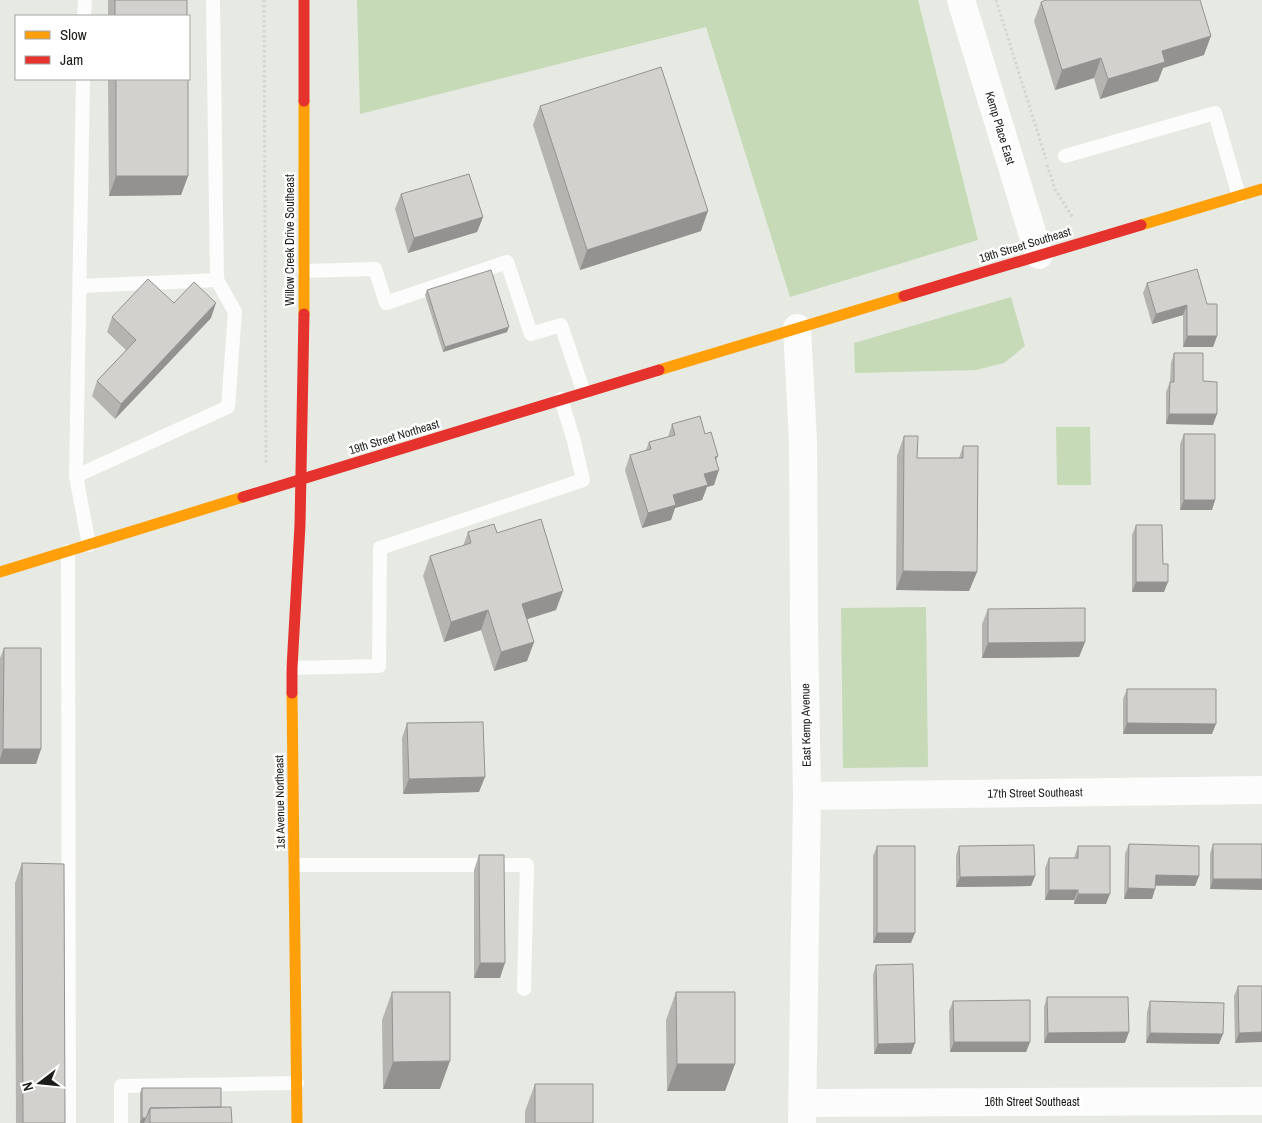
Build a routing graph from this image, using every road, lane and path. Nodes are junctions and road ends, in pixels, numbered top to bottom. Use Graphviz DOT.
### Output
graph roads {
  1 [pos="85,0"];
  2 [pos="213,0"];
  3 [pos="264,0"];
  4 [pos="304,0"];
  5 [pos="961,0"];
  6 [pos="996,0"];
  7 [pos="84,15"];
  8 [pos="83,80"];
  9 [pos="1065,156"];
  10 [pos="1262,189"];
  11 [pos="1239,196"];
  12 [pos="1073,218"];
  13 [pos="1039,255"];
  14 [pos="304,271"];
  15 [pos="217,280"];
  16 [pos="80,286"];
  17 [pos="797,328"];
  18 [pos="584,393"];
  19 [pos="561,399"];
  20 [pos="266,466"];
  21 [pos="76,476"];
  22 [pos="301,480"];
  23 [pos="89,545"];
  24 [pos="68,551"];
  25 [pos="0,572"];
  26 [pos="292,668"];
  27 [pos="1262,790"];
  28 [pos="807,796"];
  29 [pos="295,865"];
  30 [pos="524,989"];
  31 [pos="297,1083"];
  32 [pos="1262,1101"];
  33 [pos="802,1113"];
  34 [pos="70,1123"];
  35 [pos="121,1123"];
  36 [pos="297,1123"];
  1 -- 7 [label="lane"];
  2 -- 15 [label="lane"];
  3 -- 20 [label="path"];
  4 -- 14 [label="main road, Willow Creek Drive Southeast"];
  5 -- 13 [label="street, Kemp Place East"];
  6 -- 12 [label="path"];
  8 -- 16 [label="lane"];
  9 -- 11 [label="lane"];
  10 -- 11 [label="main road, 19th Street Southeast"];
  11 -- 13 [label="main road, 19th Street Southeast"];
  13 -- 17 [label="main road, 19th Street Southeast"];
  14 -- 18 [label="lane"];
  14 -- 22 [label="main road, Willow Creek Drive Southeast"];
  15 -- 16 [label="lane"];
  15 -- 21 [label="lane"];
  16 -- 21 [label="lane"];
  17 -- 18 [label="main road, 19th Street Northeast"];
  17 -- 28 [label="street, East Kemp Avenue"];
  18 -- 19 [label="main road, 19th Street Northeast"];
  19 -- 22 [label="main road, 19th Street Northeast"];
  19 -- 26 [label="lane"];
  21 -- 23 [label="lane"];
  22 -- 23 [label="main road, 19th Street Northeast"];
  22 -- 26 [label="main road, 1st Avenue Northeast"];
  23 -- 24 [label="main road, 19th Street Northeast"];
  24 -- 25 [label="main road, 19th Street Northeast"];
  24 -- 34 [label="lane"];
  26 -- 29 [label="main road, 1st Avenue Northeast"];
  27 -- 28 [label="street, 17th Street Southeast"];
  28 -- 33 [label="street, East Kemp Avenue"];
  29 -- 30 [label="lane"];
  29 -- 31 [label="main road, 1st Avenue Northeast"];
  31 -- 35 [label="lane"];
  31 -- 36 [label="main road, 1st Avenue Northeast"];
  32 -- 33 [label="street, 16th Street Southeast"];
}
